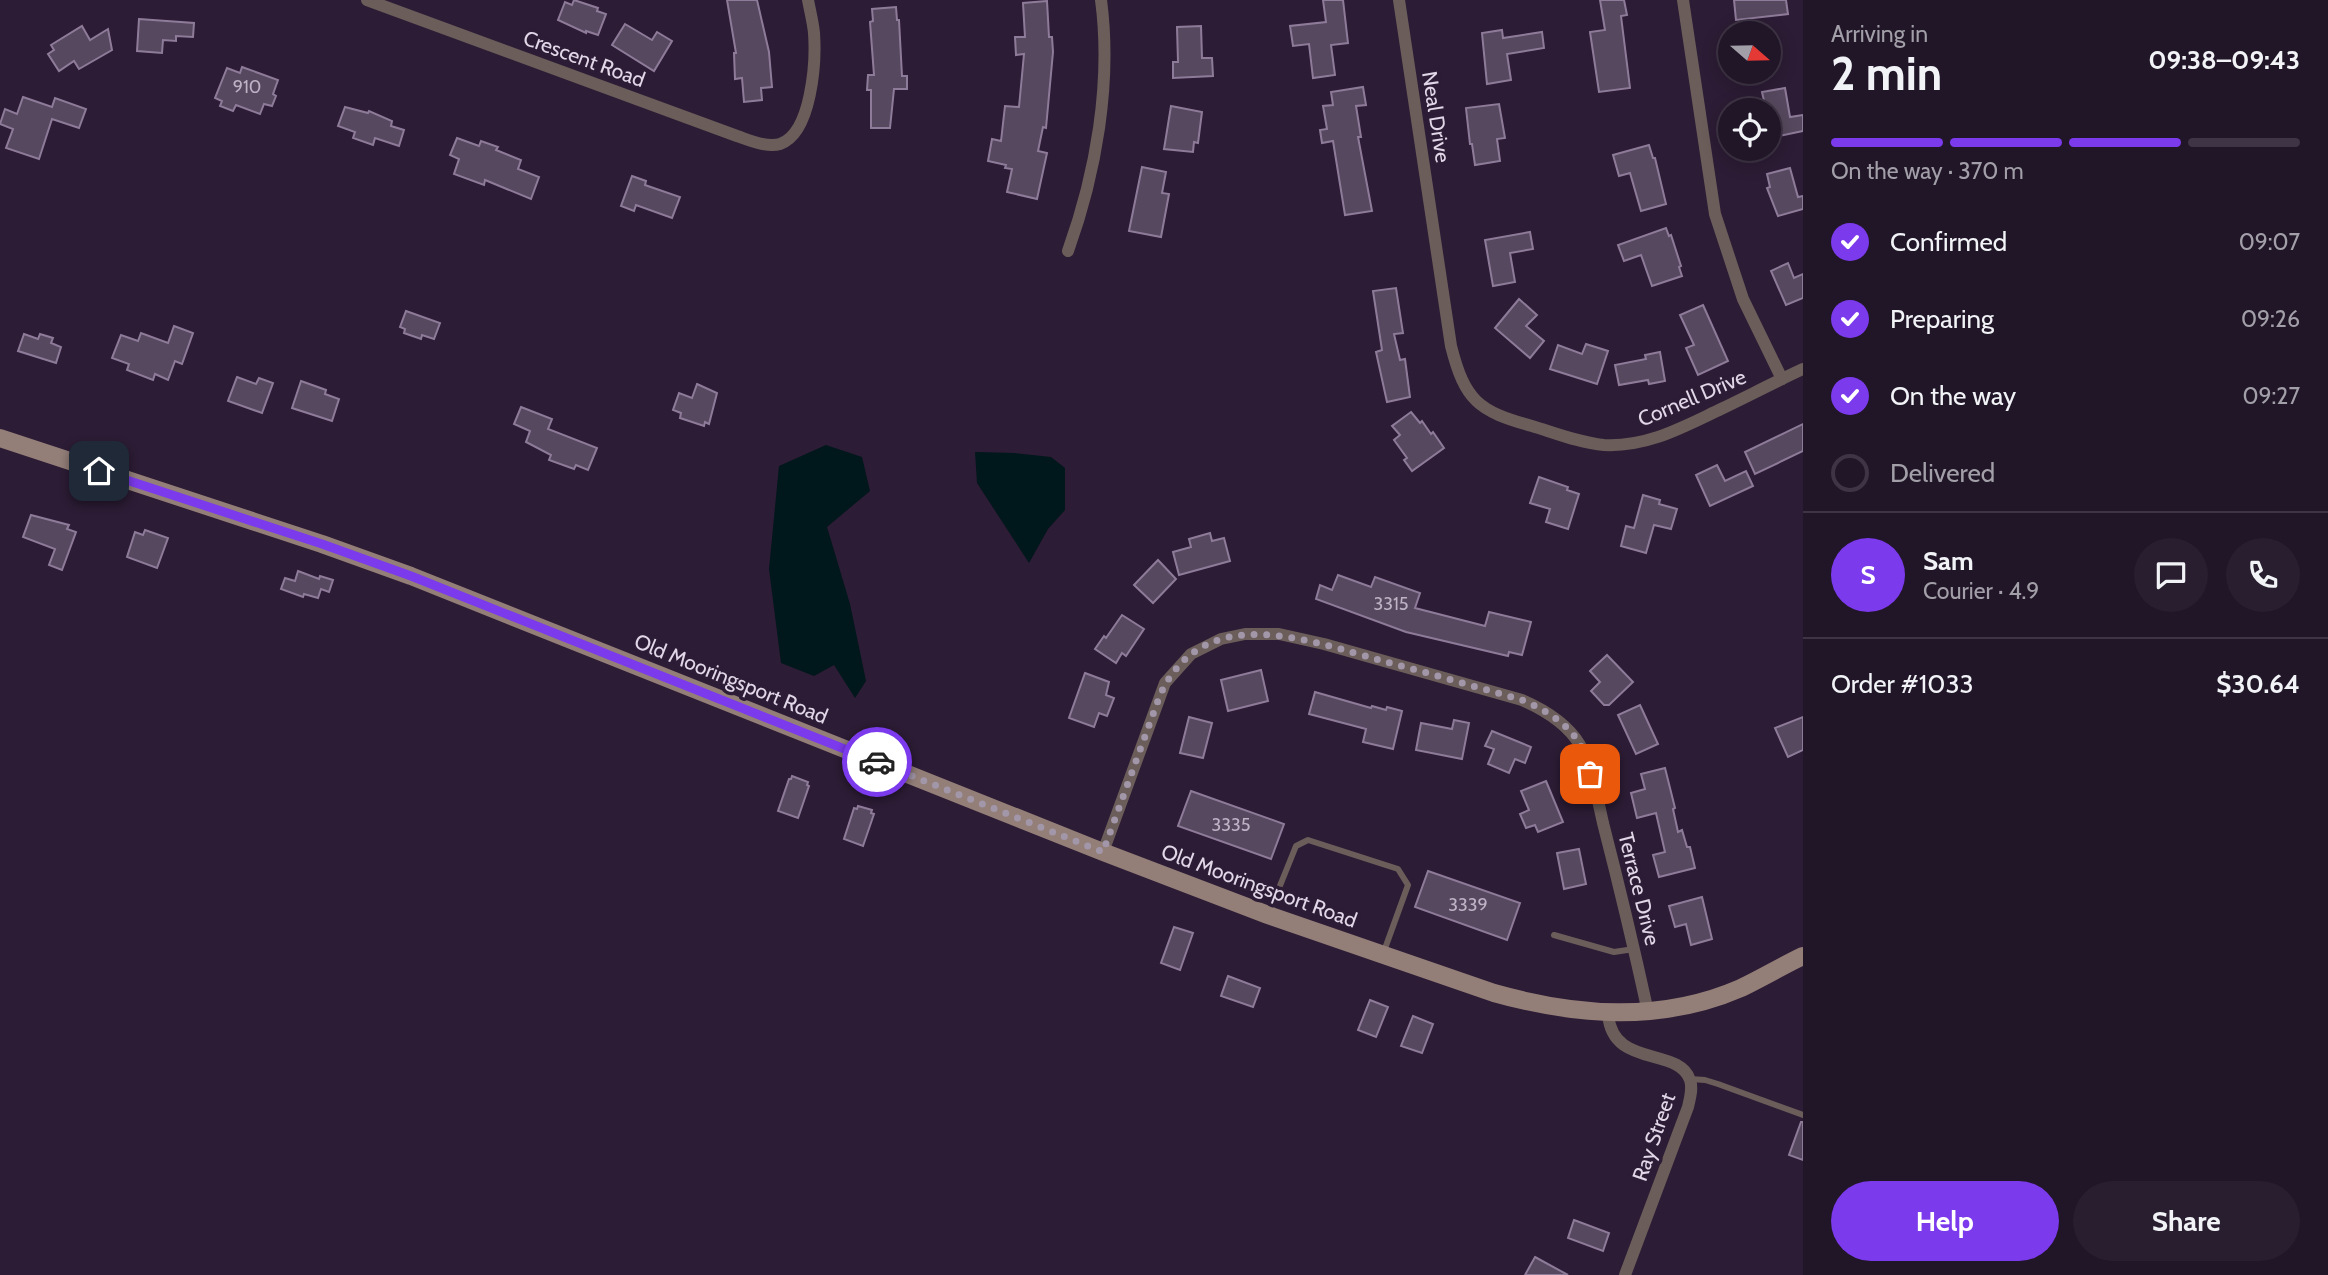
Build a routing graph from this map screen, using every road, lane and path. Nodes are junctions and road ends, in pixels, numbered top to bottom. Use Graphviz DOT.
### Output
graph roads {
  1 [pos="367,0"];
  2 [pos="808,0"];
  3 [pos="1101,0"];
  4 [pos="1399,0"];
  5 [pos="1683,0"];
  6 [pos="1435,239"];
  7 [pos="1068,251"];
  8 [pos="1803,369"];
  9 [pos="1782,379"];
  10 [pos="0,438"];
  11 [pos="1103,852"];
  12 [pos="1268,915"];
  13 [pos="1554,935"];
  14 [pos="1634,948"];
  15 [pos="1383,955"];
  16 [pos="1803,956"];
  17 [pos="1648,1012"];
  18 [pos="1608,1013"];
  19 [pos="1690,1079"];
  20 [pos="1803,1115"];
  21 [pos="1625,1275"];
  1 -- 2 [label="street, Crescent Road"];
  3 -- 7 [label="street"];
  4 -- 6 [label="street, Neal Drive"];
  5 -- 9 [label="street"];
  6 -- 9 [label="street, Cornell Drive"];
  8 -- 9 [label="street, Cornell Drive"];
  10 -- 11 [label="main road, Old Mooringsport Road"];
  11 -- 12 [label="main road, Old Mooringsport Road"];
  11 -- 14 [label="street, Terrace Drive"];
  12 -- 15 [label="main road, Old Mooringsport Road"];
  12 -- 15 [label="lane"];
  13 -- 14 [label="lane"];
  14 -- 17 [label="street, Terrace Drive"];
  15 -- 18 [label="main road, Old Mooringsport Road"];
  16 -- 17 [label="main road, Old Mooringsport Road"];
  17 -- 18 [label="main road, Old Mooringsport Road"];
  18 -- 19 [label="street, Ray Street"];
  19 -- 20 [label="lane"];
  19 -- 21 [label="street, Ray Street"];
}
